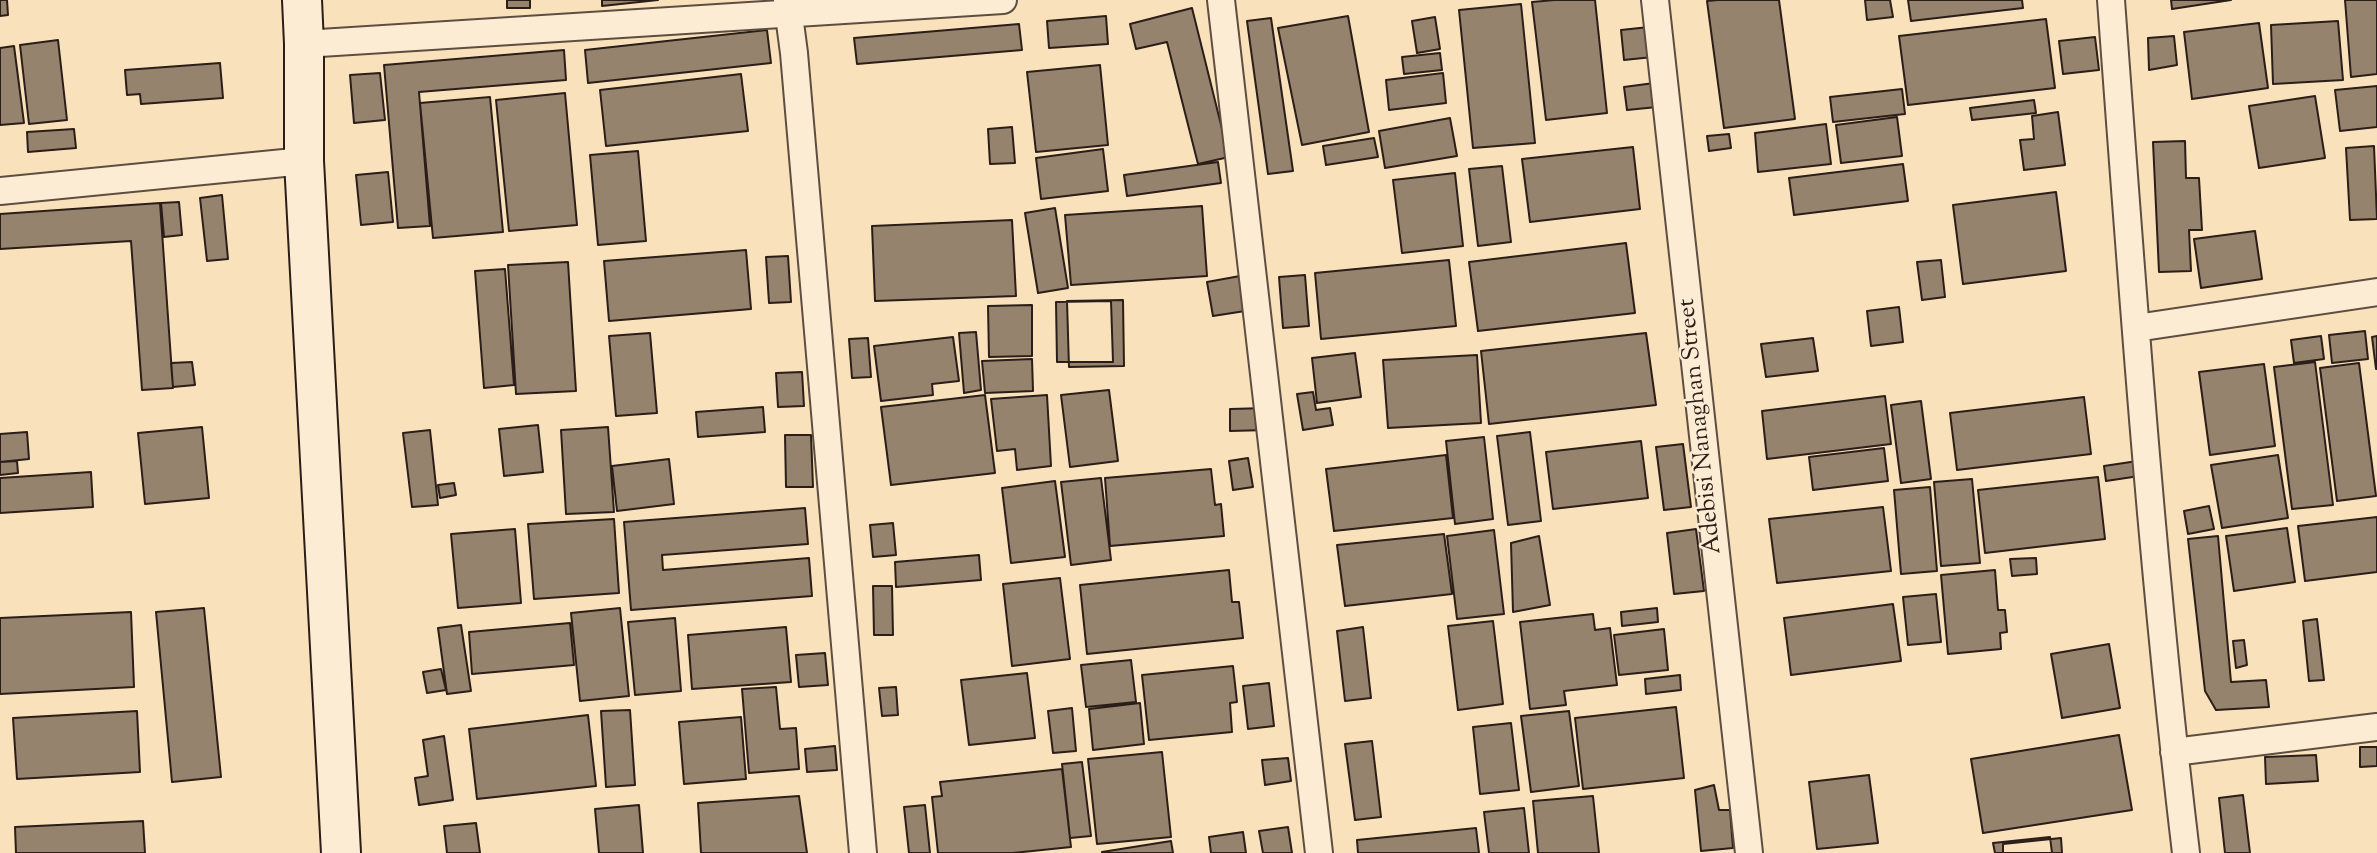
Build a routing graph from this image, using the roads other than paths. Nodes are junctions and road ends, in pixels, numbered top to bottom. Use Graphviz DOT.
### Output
graph roads {
  1 [pos="302,0"];
  2 [pos="1003,0"];
  3 [pos="1221,0"];
  4 [pos="1655,0"];
  5 [pos="2111,0"];
  6 [pos="788,7"];
  7 [pos="304,44"];
  8 [pos="304,162"];
  9 [pos="0,191"];
  10 [pos="2377,292"];
  11 [pos="2136,328"];
  12 [pos="2377,727"];
  13 [pos="2174,751"];
  14 [pos="341,853"];
  15 [pos="863,853"];
  16 [pos="1318,853"];
  17 [pos="1749,853"];
  18 [pos="2186,853"];
  1 -- 7 [label="street"];
  2 -- 6 [label="street"];
  3 -- 16 [label="street"];
  4 -- 17 [label="street, Adebisi Nanaghan Street"];
  5 -- 11 [label="street"];
  6 -- 7 [label="street"];
  6 -- 15 [label="street"];
  7 -- 8 [label="street"];
  8 -- 9 [label="street"];
  8 -- 14 [label="street"];
  10 -- 11 [label="street"];
  11 -- 13 [label="street"];
  12 -- 13 [label="street"];
  13 -- 18 [label="street"];
}
